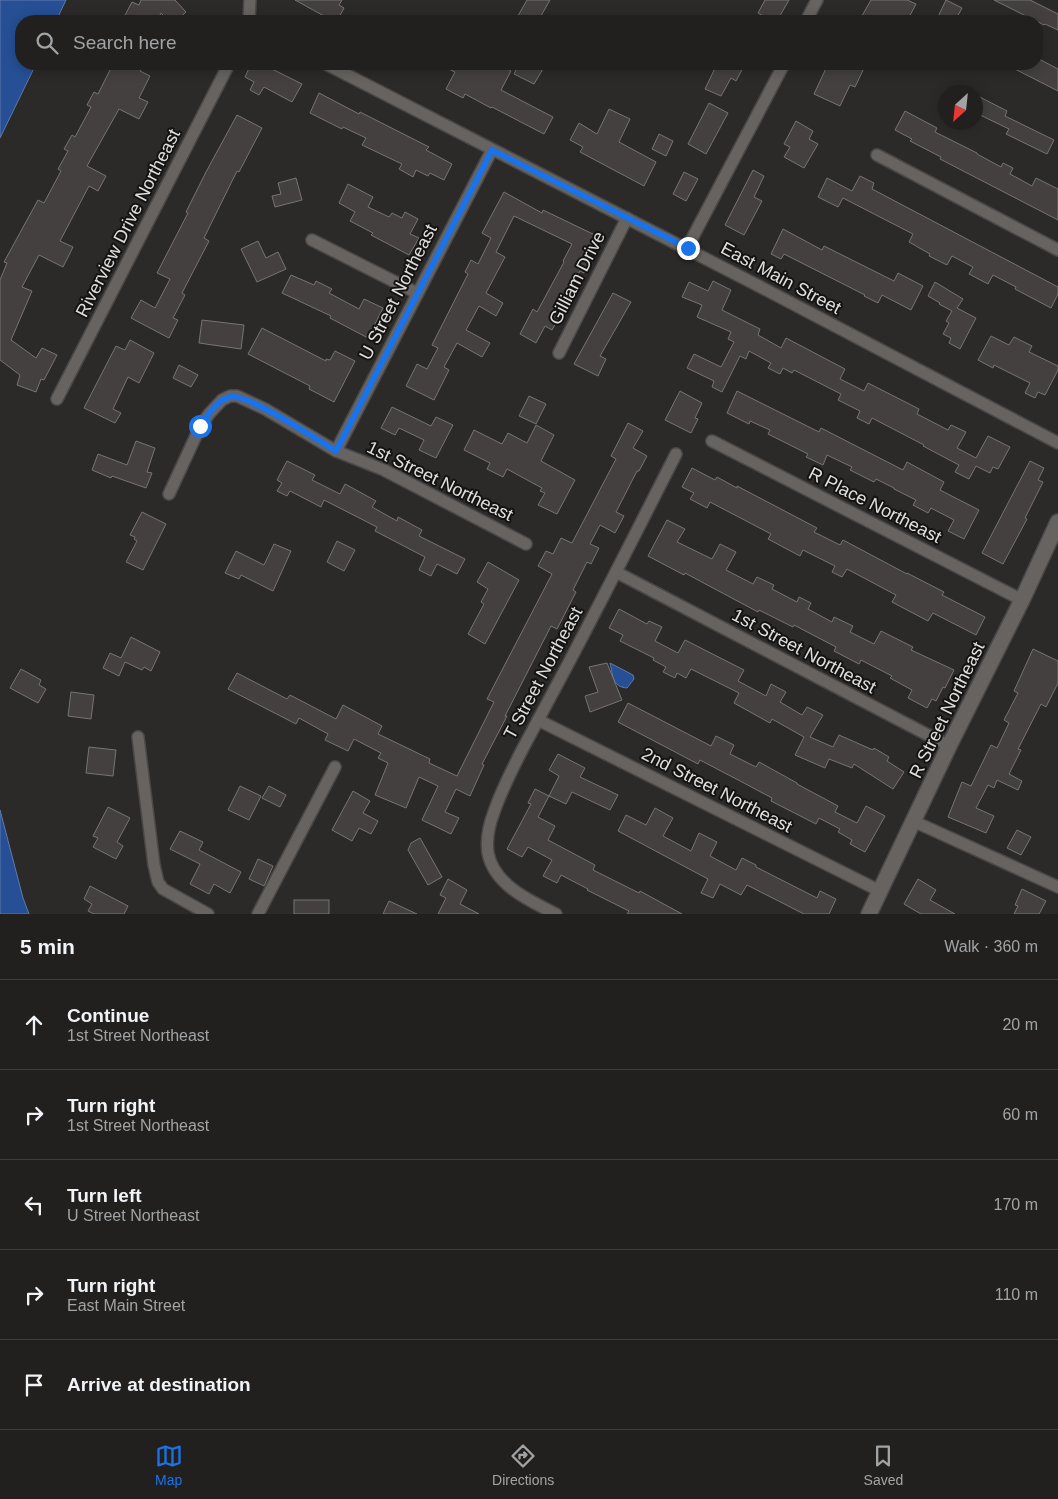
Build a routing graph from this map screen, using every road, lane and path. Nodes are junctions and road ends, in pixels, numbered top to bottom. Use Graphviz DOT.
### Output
graph roads {
  1 [pos="250,0"];
  2 [pos="817,0"];
  3 [pos="249,15"];
  4 [pos="809,15"];
  5 [pos="226,70"];
  6 [pos="338,70"];
  7 [pos="781,70"];
  8 [pos="492,150"];
  9 [pos="877,155"];
  10 [pos="627,218"];
  11 [pos="312,240"];
  12 [pos="688,248"];
  13 [pos="1058,250"];
  14 [pos="417,293"];
  15 [pos="559,353"];
  16 [pos="57,399"];
  17 [pos="712,442"];
  18 [pos="1058,443"];
  19 [pos="336,451"];
  20 [pos="676,454"];
  21 [pos="169,494"];
  22 [pos="1058,522"];
  23 [pos="526,544"];
  24 [pos="616,572"];
  25 [pos="1022,600"];
  26 [pos="538,720"];
  27 [pos="138,737"];
  28 [pos="949,746"];
  29 [pos="335,767"];
  30 [pos="913,821"];
  31 [pos="1058,887"];
  32 [pos="880,891"];
  33 [pos="208,914"];
  34 [pos="258,914"];
  35 [pos="556,914"];
  36 [pos="869,914"];
  1 -- 3 [label="street"];
  2 -- 4 [label="street"];
  5 -- 16 [label="street, Riverview Drive Northeast"];
  6 -- 8 [label="street, East Main Street"];
  7 -- 12 [label="street"];
  8 -- 10 [label="street, East Main Street"];
  8 -- 14 [label="street, U Street Northeast"];
  9 -- 13 [label="street"];
  10 -- 12 [label="street, East Main Street"];
  10 -- 15 [label="street, Gilliam Drive"];
  11 -- 14 [label="street"];
  12 -- 18 [label="street, East Main Street"];
  14 -- 19 [label="street, U Street Northeast"];
  17 -- 25 [label="street, R Place Northeast"];
  19 -- 21 [label="street, 1st Street Northeast"];
  19 -- 23 [label="street, 1st Street Northeast"];
  20 -- 24 [label="street, T Street Northeast"];
  22 -- 25 [label="street, R Street Northeast"];
  24 -- 26 [label="street, T Street Northeast"];
  24 -- 28 [label="street, 1st Street Northeast"];
  25 -- 28 [label="street, R Street Northeast"];
  26 -- 32 [label="street, 2nd Street Northeast"];
  26 -- 35 [label="street, T Street Northeast"];
  27 -- 33 [label="street"];
  28 -- 30 [label="street, R Street Northeast"];
  29 -- 34 [label="street"];
  30 -- 31 [label="street"];
  30 -- 32 [label="street, R Street Northeast"];
  32 -- 36 [label="street, R Street Northeast"];
}
